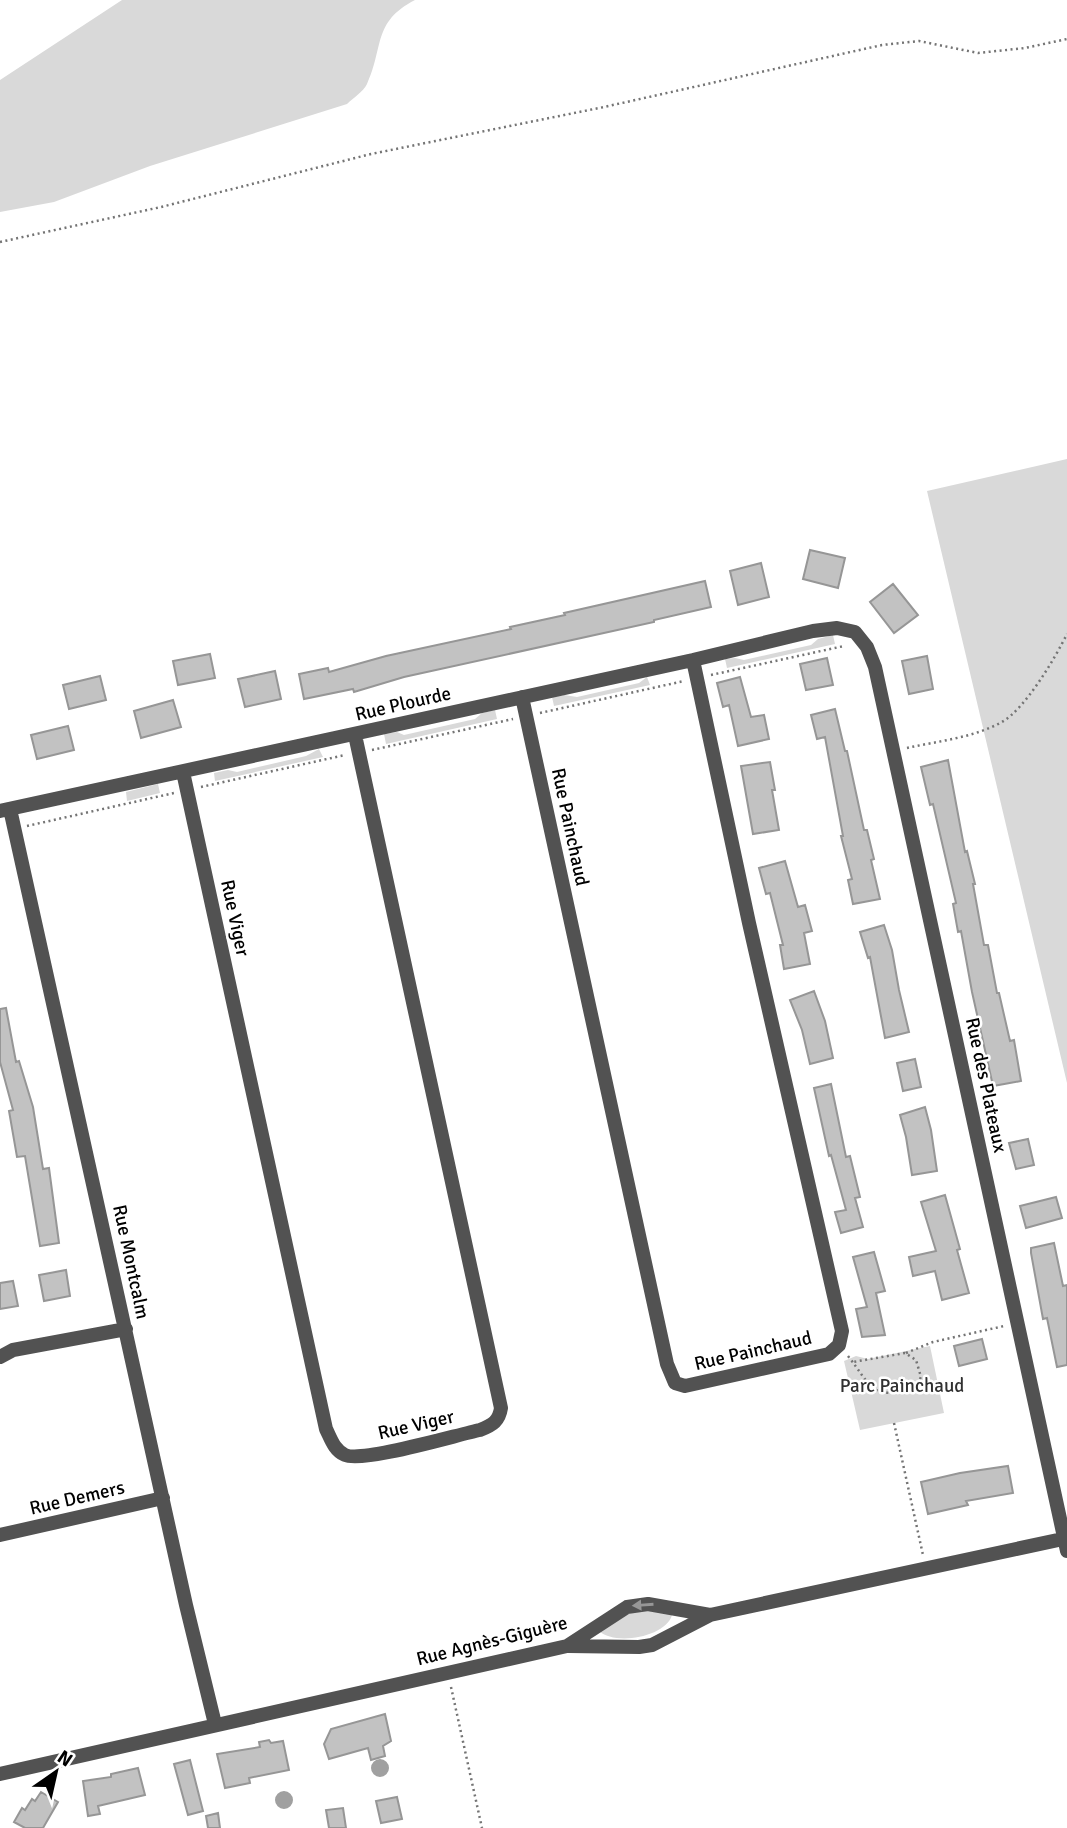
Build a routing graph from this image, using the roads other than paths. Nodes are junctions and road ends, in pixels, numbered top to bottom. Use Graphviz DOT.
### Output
graph roads {
  1 [pos="859,637"];
  2 [pos="693,660"];
  3 [pos="522,697"];
  4 [pos="355,735"];
  5 [pos="183,772"];
  6 [pos="5,810"];
  7 [pos="126,1329"];
  8 [pos="0,1357"];
  9 [pos="163,1498"];
  10 [pos="0,1535"];
  11 [pos="1066,1542"];
  12 [pos="710,1615"];
  13 [pos="567,1646"];
  14 [pos="215,1724"];
  15 [pos="0,1774"];
  1 -- 2 [label="street, Rue Plourde"];
  1 -- 11 [label="street, Rue des Plateaux"];
  2 -- 3 [label="street, Rue Plourde"];
  2 -- 3 [label="street, Rue Painchaud"];
  3 -- 4 [label="street, Rue Plourde"];
  4 -- 5 [label="street, Rue Plourde"];
  4 -- 5 [label="street, Rue Viger"];
  5 -- 6 [label="street, Rue Plourde"];
  6 -- 7 [label="street, Rue Montcalm"];
  7 -- 8 [label="street"];
  7 -- 9 [label="street, Rue Montcalm"];
  9 -- 10 [label="street, Rue Demers"];
  9 -- 14 [label="street, Rue Montcalm"];
  11 -- 12 [label="street, Rue Agnès-Giguère"];
  12 -- 13 [label="street"];
  12 -- 13 [label="street, Rue Agnès-Giguère, one-way"];
  13 -- 14 [label="street, Rue Agnès-Giguère"];
  14 -- 15 [label="street, Rue Agnès-Giguère"];
}
